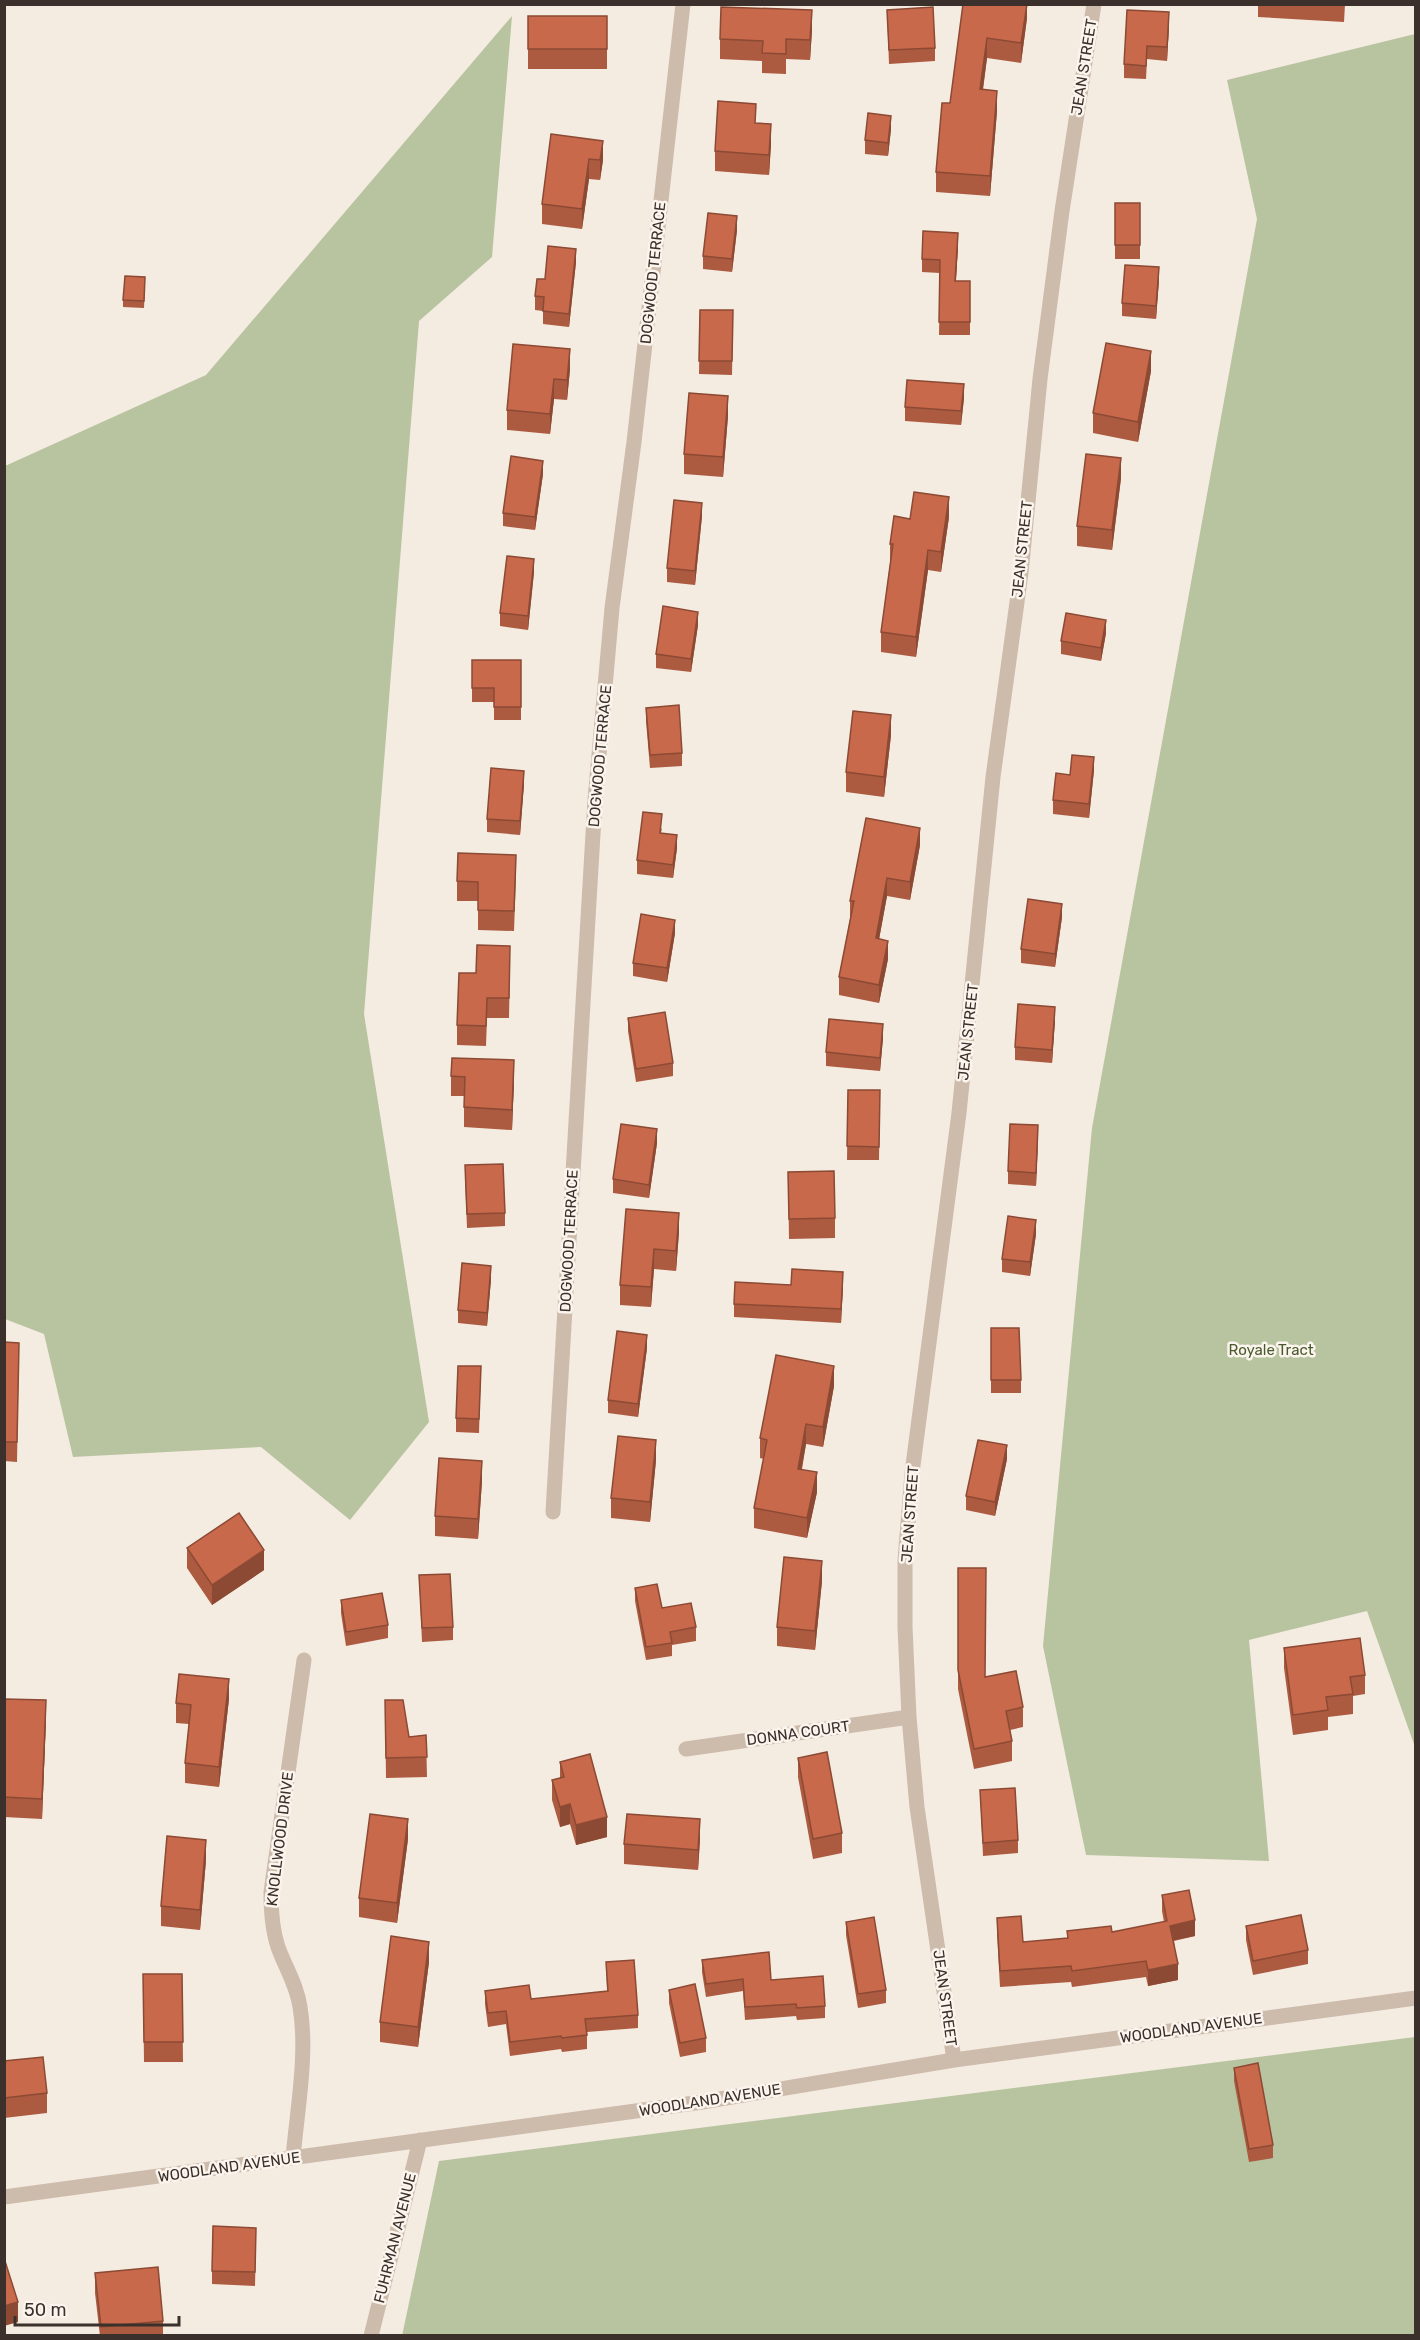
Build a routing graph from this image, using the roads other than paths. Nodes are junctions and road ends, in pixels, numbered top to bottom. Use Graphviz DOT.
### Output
graph roads {
  1 [pos="683,4"];
  2 [pos="1094,4"];
  3 [pos="553,1512"];
  4 [pos="304,1660"];
  5 [pos="909,1717"];
  6 [pos="686,1749"];
  7 [pos="1416,1998"];
  8 [pos="954,2060"];
  9 [pos="420,2140"];
  10 [pos="293,2158"];
  11 [pos="4,2197"];
  12 [pos="371,2336"];
  1 -- 3 [label="street, DOGWOOD TERRACE"];
  2 -- 5 [label="street, JEAN STREET"];
  4 -- 10 [label="street, KNOLLWOOD DRIVE"];
  5 -- 6 [label="street, DONNA COURT"];
  5 -- 8 [label="street, JEAN STREET"];
  7 -- 8 [label="street, WOODLAND AVENUE"];
  8 -- 9 [label="street, WOODLAND AVENUE"];
  9 -- 10 [label="street, WOODLAND AVENUE"];
  9 -- 12 [label="street, FUHRMAN AVENUE"];
  10 -- 11 [label="street, WOODLAND AVENUE"];
}
